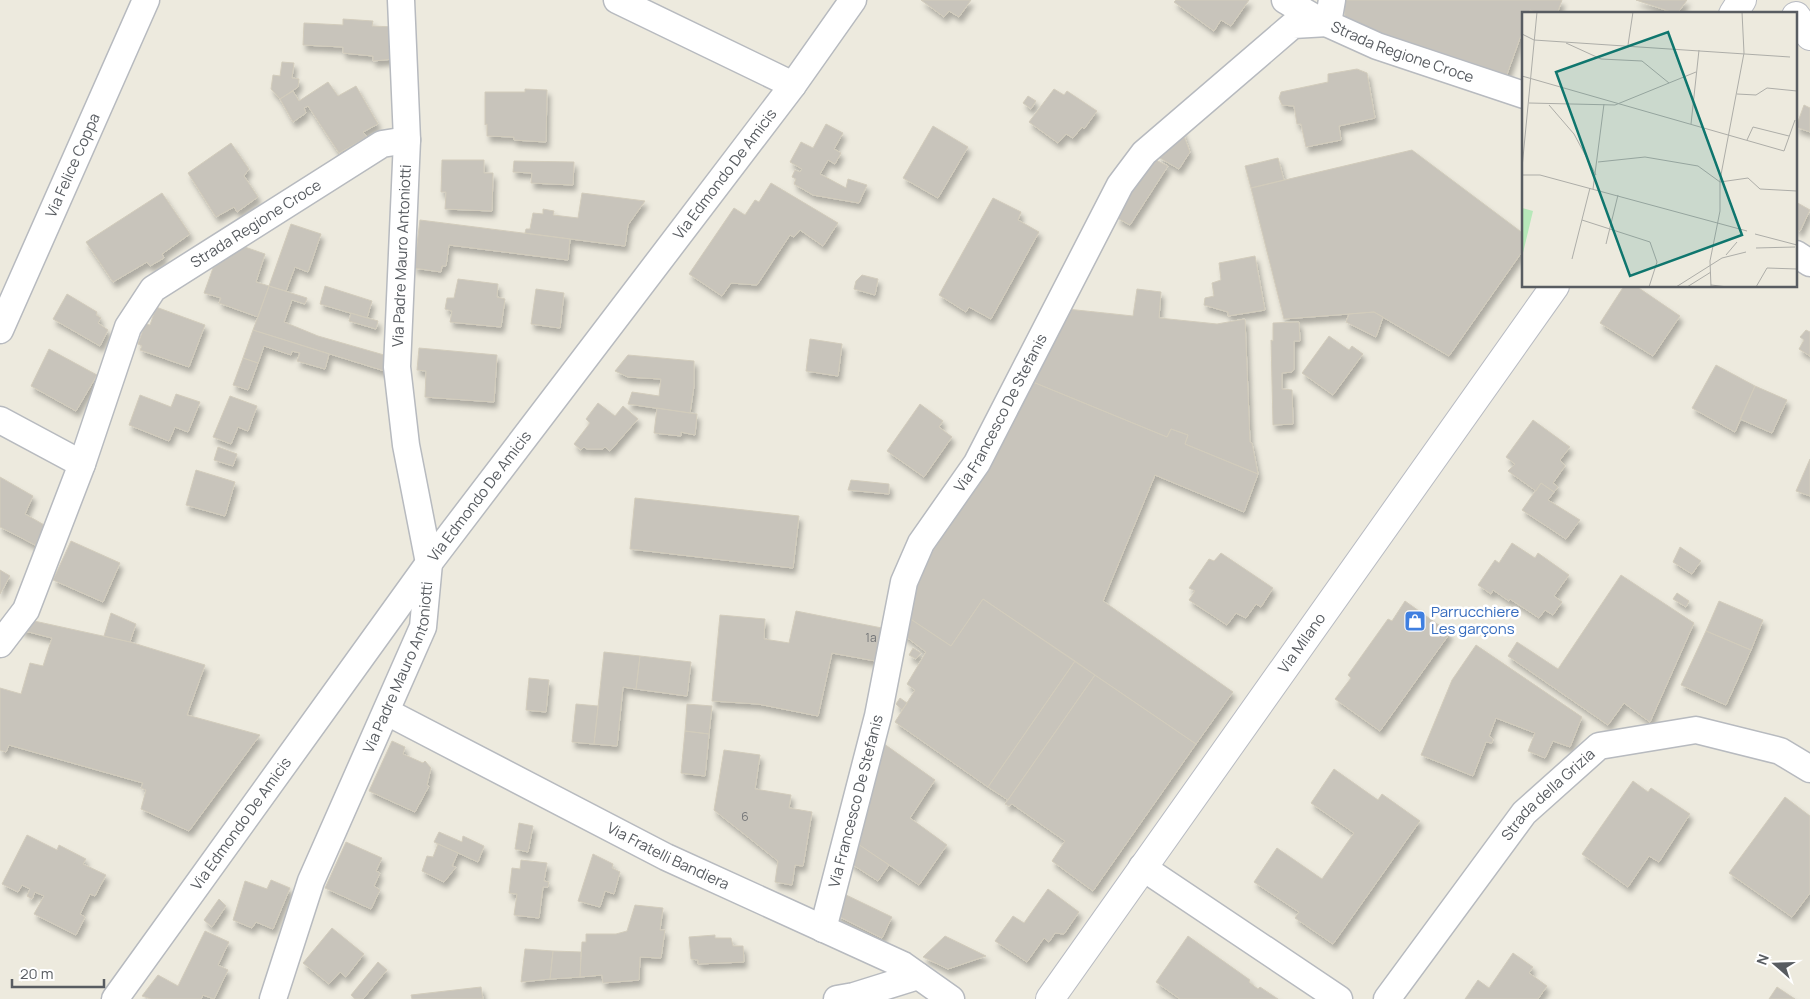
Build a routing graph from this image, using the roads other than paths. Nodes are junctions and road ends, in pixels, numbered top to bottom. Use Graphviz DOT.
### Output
graph roads {
  1 [pos="146,0"];
  2 [pos="401,0"];
  3 [pos="617,0"];
  4 [pos="853,0"];
  5 [pos="1285,0"];
  6 [pos="1742,0"];
  7 [pos="1790,0"];
  8 [pos="1330,12"];
  9 [pos="1733,12"];
  10 [pos="1795,12"];
  11 [pos="793,85"];
  12 [pos="1522,94"];
  13 [pos="406,140"];
  14 [pos="1798,255"];
  15 [pos="1810,263"];
  16 [pos="1554,288"];
  17 [pos="0,330"];
  18 [pos="0,420"];
  19 [pos="82,464"];
  20 [pos="429,563"];
  21 [pos="0,644"];
  22 [pos="387,712"];
  23 [pos="1810,769"];
  24 [pos="1142,867"];
  25 [pos="823,929"];
  26 [pos="918,976"];
  27 [pos="114,999"];
  28 [pos="273,999"];
  29 [pos="837,999"];
  30 [pos="951,999"];
  31 [pos="1050,999"];
  32 [pos="1340,999"];
  33 [pos="1387,999"];
  1 -- 17 [label="street, Via Felice Coppa"];
  2 -- 13 [label="street"];
  3 -- 11 [label="street"];
  4 -- 11 [label="street, Via Edmondo De Amicis"];
  5 -- 8 [label="street, Strada Regione Croce"];
  6 -- 9 [label="main road"];
  7 -- 10 [label="main road"];
  8 -- 12 [label="street, Strada Regione Croce"];
  8 -- 25 [label="street, Via Francesco De Stefanis"];
  11 -- 20 [label="street, Via Edmondo De Amicis"];
  13 -- 19 [label="street, Strada Regione Croce"];
  13 -- 20 [label="street, Via Padre Mauro Antoniotti"];
  14 -- 15 [label="street"];
  16 -- 24 [label="main road, Via Milano"];
  18 -- 19 [label="street"];
  19 -- 21 [label="street, Strada Regione Croce"];
  20 -- 22 [label="street, Via Padre Mauro Antoniotti"];
  20 -- 27 [label="street, Via Edmondo De Amicis"];
  22 -- 25 [label="street, Via Fratelli Bandiera"];
  22 -- 28 [label="street, Via Padre Mauro Antoniotti"];
  23 -- 33 [label="street, Strada della Grizia"];
  24 -- 31 [label="main road, Via Milano"];
  24 -- 32 [label="street"];
  25 -- 26 [label="street, Via Fratelli Bandiera"];
  26 -- 29 [label="street"];
  26 -- 30 [label="street, Via Fratelli Bandiera"];
}
